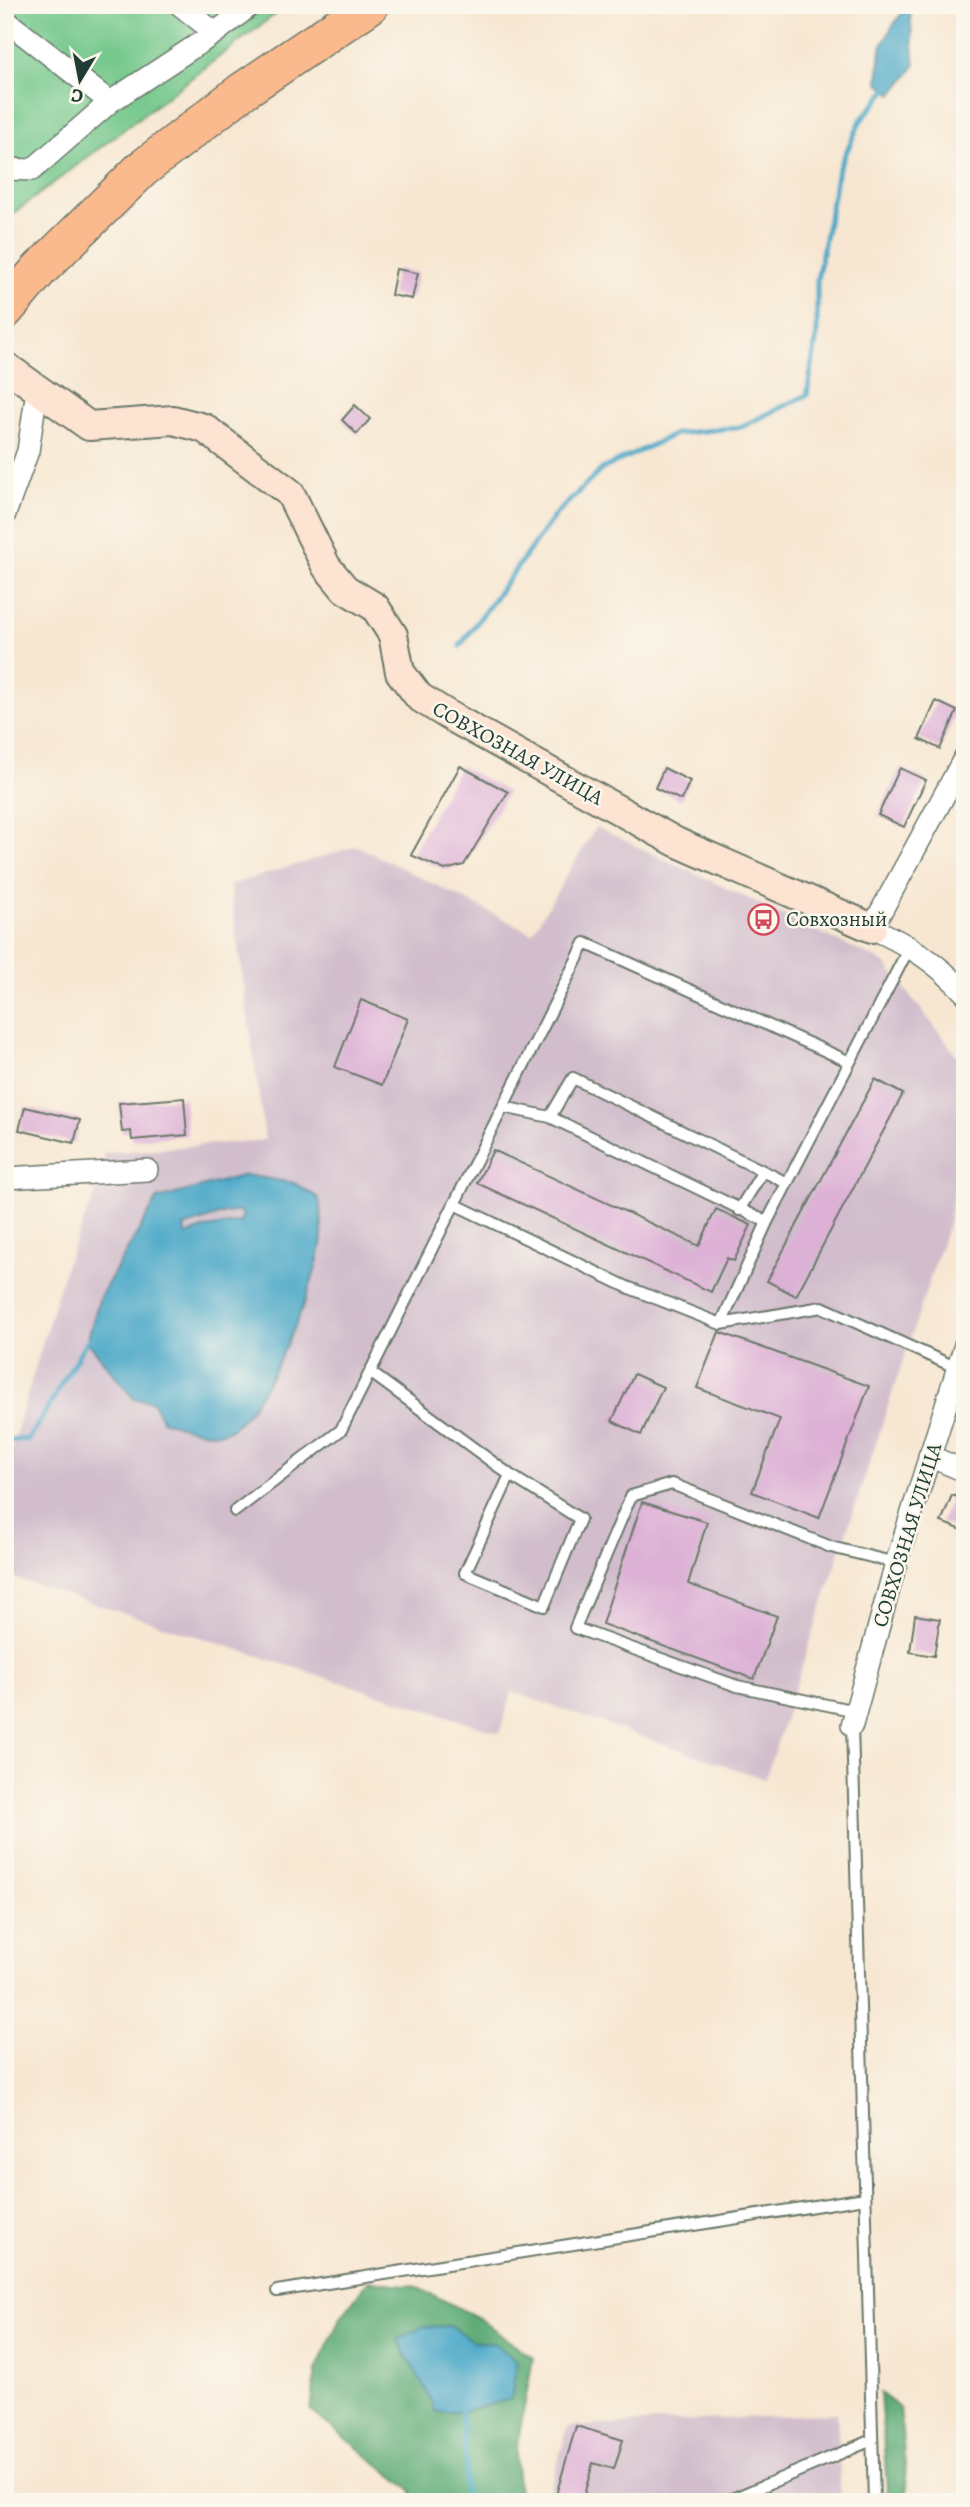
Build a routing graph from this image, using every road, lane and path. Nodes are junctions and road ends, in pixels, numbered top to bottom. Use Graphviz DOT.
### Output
graph roads {
  1 [pos="180,5"];
  2 [pos="251,5"];
  3 [pos="370,5"];
  4 [pos="5,20"];
  5 [pos="215,33"];
  6 [pos="110,102"];
  7 [pos="5,169"];
  8 [pos="6,306"];
  9 [pos="7,366"];
  10 [pos="37,390"];
  11 [pos="5,514"];
  12 [pos="965,757"];
  13 [pos="872,928"];
  14 [pos="910,946"];
  15 [pos="965,993"];
  16 [pos="850,1062"];
  17 [pos="503,1107"];
  18 [pos="550,1117"];
  19 [pos="147,1170"];
  20 [pos="763,1171"];
  21 [pos="5,1178"];
  22 [pos="787,1183"];
  23 [pos="454,1204"];
  24 [pos="739,1210"];
  25 [pos="767,1223"];
  26 [pos="721,1325"];
  27 [pos="965,1345"];
  28 [pos="957,1368"];
  29 [pos="370,1372"];
  30 [pos="929,1456"];
  31 [pos="965,1471"];
  32 [pos="510,1475"];
  33 [pos="234,1511"];
  34 [pos="896,1563"];
  35 [pos="854,1718"];
  36 [pos="865,2197"];
  37 [pos="277,2291"];
  38 [pos="872,2440"];
  39 [pos="725,2502"];
  40 [pos="874,2502"];
  1 -- 5 [label="street"];
  2 -- 5 [label="street"];
  3 -- 8 [label="highway"];
  4 -- 6 [label="street"];
  5 -- 6 [label="street"];
  6 -- 7 [label="street"];
  9 -- 10 [label="street, СОВХОЗНАЯ УЛИЦА"];
  10 -- 11 [label="street"];
  10 -- 13 [label="street, СОВХОЗНАЯ УЛИЦА"];
  12 -- 13 [label="street"];
  13 -- 14 [label="street, СОВХОЗНАЯ УЛИЦА"];
  14 -- 15 [label="street, СОВХОЗНАЯ УЛИЦА"];
  14 -- 16 [label="lane"];
  16 -- 17 [label="lane"];
  16 -- 22 [label="lane"];
  17 -- 18 [label="lane"];
  17 -- 23 [label="lane"];
  18 -- 20 [label="lane"];
  18 -- 24 [label="lane"];
  19 -- 21 [label="street"];
  20 -- 22 [label="lane"];
  20 -- 24 [label="lane"];
  22 -- 25 [label="lane"];
  23 -- 26 [label="lane"];
  23 -- 29 [label="lane"];
  24 -- 25 [label="lane"];
  25 -- 26 [label="lane"];
  26 -- 28 [label="lane"];
  27 -- 28 [label="street, СОВХОЗНАЯ УЛИЦА"];
  28 -- 30 [label="street, СОВХОЗНАЯ УЛИЦА"];
  29 -- 32 [label="lane"];
  29 -- 33 [label="lane"];
  30 -- 31 [label="street"];
  30 -- 34 [label="street, СОВХОЗНАЯ УЛИЦА"];
  32 -- 32 [label="lane"];
  34 -- 35 [label="street, СОВХОЗНАЯ УЛИЦА"];
  34 -- 35 [label="lane"];
  35 -- 36 [label="lane"];
  36 -- 37 [label="lane"];
  36 -- 38 [label="lane"];
  38 -- 39 [label="lane"];
  38 -- 40 [label="lane"];
}
